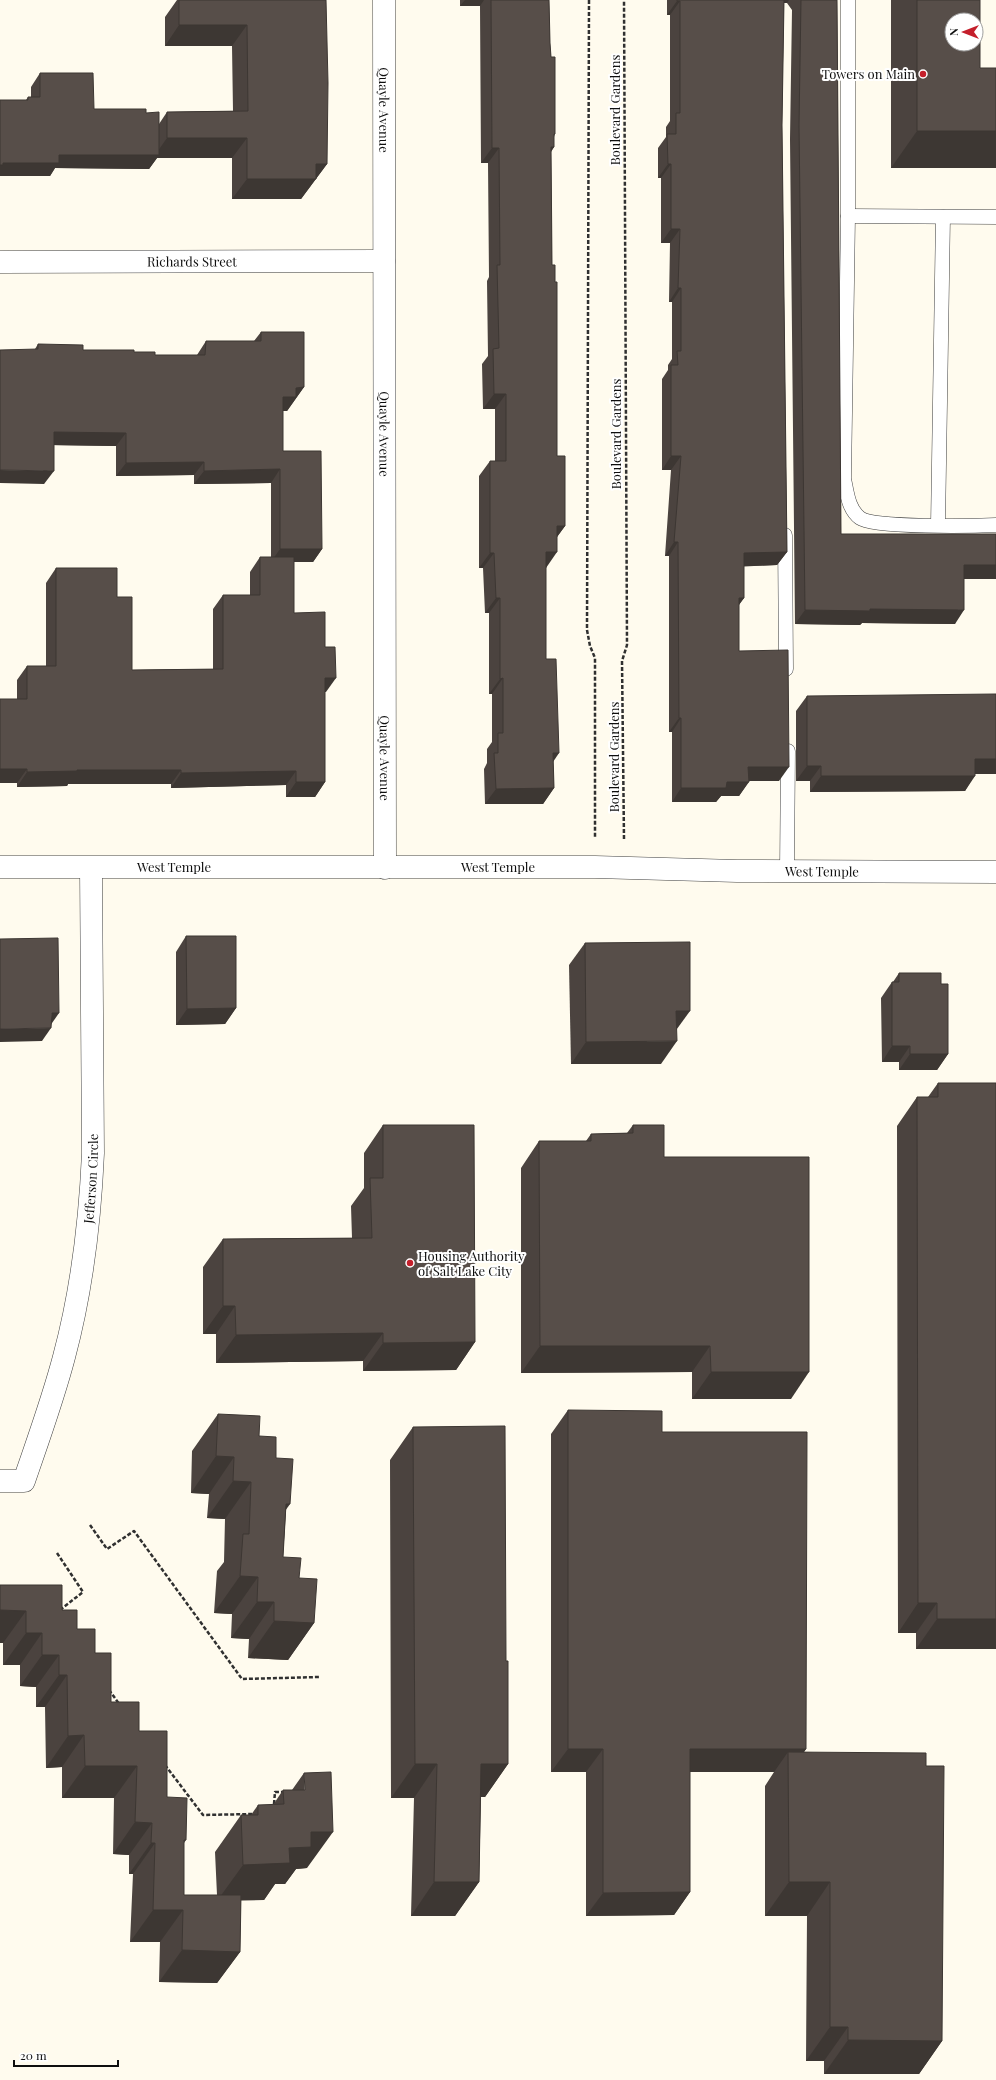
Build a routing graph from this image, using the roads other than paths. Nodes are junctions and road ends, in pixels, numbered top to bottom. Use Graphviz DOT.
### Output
graph roads {
  1 [pos="384,0"];
  2 [pos="848,0"];
  3 [pos="848,216"];
  4 [pos="943,217"];
  5 [pos="996,217"];
  6 [pos="384,261"];
  7 [pos="0,262"];
  8 [pos="785,522"];
  9 [pos="938,525"];
  10 [pos="996,525"];
  11 [pos="786,680"];
  12 [pos="787,740"];
  13 [pos="0,867"];
  14 [pos="92,868"];
  15 [pos="385,868"];
  16 [pos="787,871"];
  17 [pos="996,872"];
  18 [pos="0,1481"];
  1 -- 6 [label="street, Quayle Avenue"];
  2 -- 3 [label="lane"];
  3 -- 4 [label="lane"];
  3 -- 9 [label="lane"];
  4 -- 5 [label="lane"];
  4 -- 9 [label="lane"];
  6 -- 7 [label="street, Richards Street"];
  6 -- 15 [label="street, Quayle Avenue"];
  8 -- 11 [label="lane"];
  9 -- 10 [label="lane"];
  12 -- 16 [label="lane"];
  13 -- 14 [label="street, West Temple"];
  14 -- 15 [label="street, West Temple"];
  14 -- 18 [label="street, Jefferson Circle"];
  15 -- 16 [label="street, West Temple"];
  16 -- 17 [label="street, West Temple"];
}
